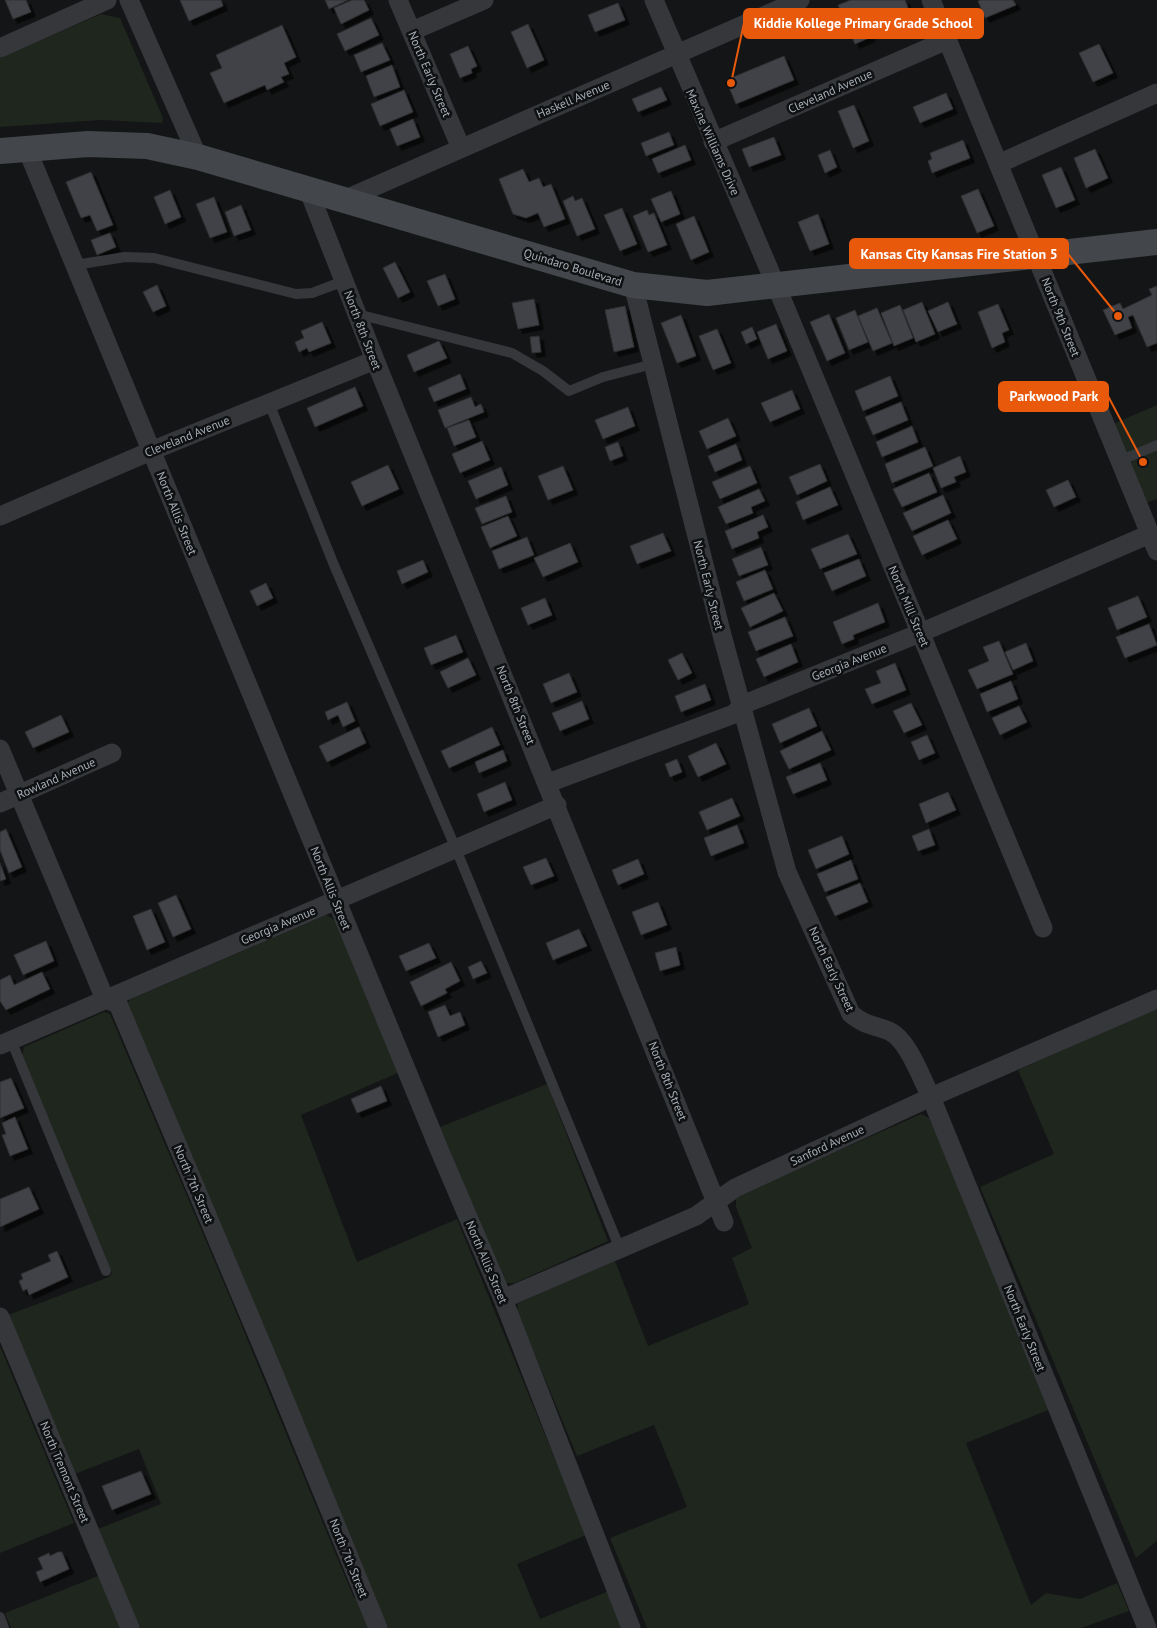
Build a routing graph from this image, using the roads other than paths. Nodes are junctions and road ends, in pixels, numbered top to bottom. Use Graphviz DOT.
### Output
graph roads {
  1 [pos="107,0"];
  2 [pos="129,0"];
  3 [pos="398,0"];
  4 [pos="484,0"];
  5 [pos="654,0"];
  6 [pos="800,0"];
  7 [pos="931,0"];
  8 [pos="412,31"];
  9 [pos="947,40"];
  10 [pos="0,48"];
  11 [pos="676,55"];
  12 [pos="1157,93"];
  13 [pos="714,142"];
  14 [pos="461,148"];
  15 [pos="27,149"];
  16 [pos="0,150"];
  17 [pos="198,157"];
  18 [pos="998,164"];
  19 [pos="308,189"];
  20 [pos="346,199"];
  21 [pos="1157,242"];
  22 [pos="1035,255"];
  23 [pos="75,265"];
  24 [pos="344,281"];
  25 [pos="775,284"];
  26 [pos="633,285"];
  27 [pos="357,314"];
  28 [pos="375,360"];
  29 [pos="653,364"];
  30 [pos="269,403"];
  31 [pos="1157,445"];
  32 [pos="151,451"];
  33 [pos="1119,460"];
  34 [pos="0,516"];
  35 [pos="1154,542"];
  36 [pos="920,634"];
  37 [pos="742,705"];
  38 [pos="0,749"];
  39 [pos="112,753"];
  40 [pos="548,783"];
  41 [pos="19,794"];
  42 [pos="0,802"];
  43 [pos="557,805"];
  44 [pos="456,849"];
  45 [pos="336,900"];
  46 [pos="1043,928"];
  47 [pos="105,999"];
  48 [pos="1157,999"];
  49 [pos="5,1043"];
  50 [pos="930,1097"];
  51 [pos="717,1202"];
  52 [pos="724,1222"];
  53 [pos="620,1249"];
  54 [pos="106,1271"];
  55 [pos="503,1299"];
  56 [pos="0,1317"];
  57 [pos="0,1617"];
  58 [pos="4,1628"];
  59 [pos="130,1628"];
  60 [pos="378,1628"];
  61 [pos="631,1628"];
  62 [pos="1147,1628"];
  1 -- 10 [label="street"];
  2 -- 17 [label="street"];
  3 -- 8 [label="street, North Early Street"];
  4 -- 8 [label="street"];
  5 -- 11 [label="street, Maxine Williams Drive"];
  6 -- 11 [label="street, Haskell Avenue"];
  7 -- 9 [label="street, North 9th Street"];
  8 -- 14 [label="street, North Early Street"];
  9 -- 13 [label="street, Cleveland Avenue"];
  9 -- 18 [label="street, North 9th Street"];
  11 -- 13 [label="street, Maxine Williams Drive"];
  11 -- 14 [label="street, Haskell Avenue"];
  12 -- 18 [label="street"];
  13 -- 25 [label="street, Maxine Williams Drive"];
  14 -- 20 [label="street, Haskell Avenue"];
  15 -- 16 [label="main road, Quindaro Boulevard"];
  15 -- 17 [label="main road, Quindaro Boulevard"];
  15 -- 23 [label="street, North Allis Street"];
  17 -- 19 [label="main road, Quindaro Boulevard"];
  18 -- 22 [label="street, North 9th Street"];
  19 -- 20 [label="main road, Quindaro Boulevard"];
  19 -- 24 [label="street, North 8th Street"];
  20 -- 26 [label="main road, Quindaro Boulevard"];
  21 -- 22 [label="main road, Quindaro Boulevard"];
  22 -- 25 [label="main road, Quindaro Boulevard"];
  22 -- 33 [label="street, North 9th Street"];
  23 -- 24 [label="lane"];
  23 -- 32 [label="street, North Allis Street"];
  24 -- 27 [label="street, North 8th Street"];
  25 -- 26 [label="main road, Quindaro Boulevard"];
  25 -- 36 [label="street, North Mill Street"];
  26 -- 29 [label="street, North Early Street"];
  27 -- 28 [label="street, North 8th Street"];
  27 -- 29 [label="lane"];
  28 -- 30 [label="street, Cleveland Avenue"];
  28 -- 40 [label="street, North 8th Street"];
  29 -- 37 [label="street, North Early Street"];
  30 -- 32 [label="street, Cleveland Avenue"];
  30 -- 44 [label="lane"];
  31 -- 33 [label="lane"];
  32 -- 34 [label="street, Cleveland Avenue"];
  32 -- 45 [label="street, North Allis Street"];
  33 -- 35 [label="street, North 9th Street"];
  35 -- 36 [label="street, Georgia Avenue"];
  36 -- 37 [label="street, Georgia Avenue"];
  36 -- 46 [label="street, North Mill Street"];
  37 -- 40 [label="street, Georgia Avenue"];
  37 -- 50 [label="street, North Early Street"];
  38 -- 41 [label="street, North 7th Street"];
  39 -- 41 [label="street, Rowland Avenue"];
  40 -- 43 [label="street, North 8th Street"];
  41 -- 42 [label="street, Rowland Avenue"];
  41 -- 47 [label="street, North 7th Street"];
  43 -- 44 [label="street, Georgia Avenue"];
  43 -- 51 [label="street, North 8th Street"];
  44 -- 45 [label="street, Georgia Avenue"];
  44 -- 53 [label="lane"];
  45 -- 47 [label="street, Georgia Avenue"];
  45 -- 55 [label="street, North Allis Street"];
  47 -- 49 [label="street, Georgia Avenue"];
  47 -- 60 [label="street, North 7th Street"];
  48 -- 50 [label="street, Sanford Avenue"];
  49 -- 54 [label="lane"];
  50 -- 51 [label="street, Sanford Avenue"];
  50 -- 62 [label="street, North Early Street"];
  51 -- 52 [label="street, North 8th Street"];
  51 -- 53 [label="street, Sanford Avenue"];
  53 -- 55 [label="street, Sanford Avenue"];
  55 -- 61 [label="street, North Allis Street"];
  56 -- 59 [label="street, North Tremont Street"];
  57 -- 58 [label="lane"];
}
